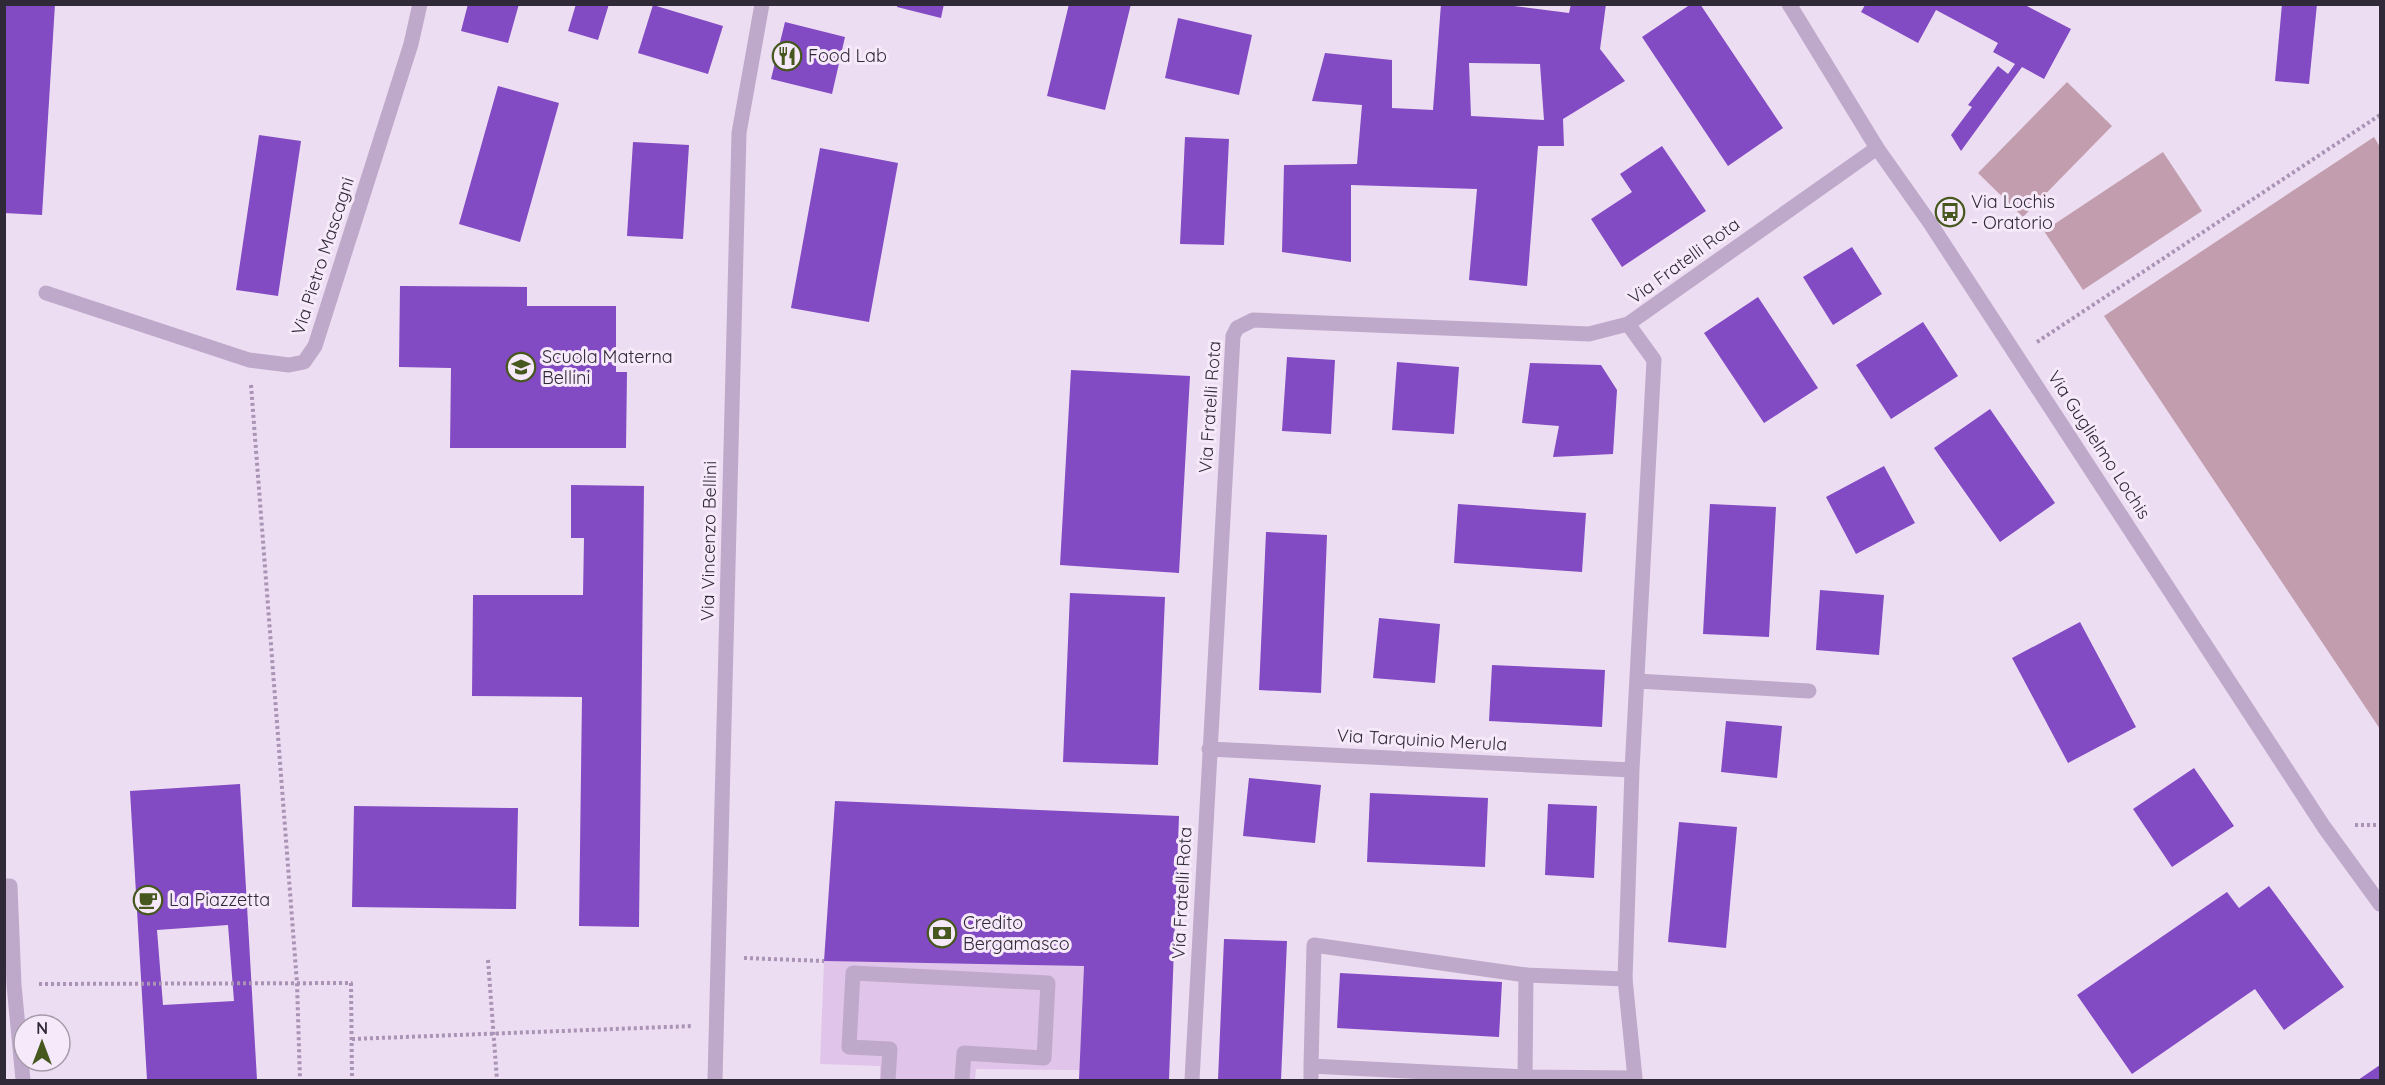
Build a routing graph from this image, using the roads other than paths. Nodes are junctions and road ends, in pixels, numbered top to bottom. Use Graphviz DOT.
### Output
graph roads {
  1 [pos="420,4"];
  2 [pos="762,4"];
  3 [pos="1789,4"];
  4 [pos="1877,148"];
  5 [pos="46,293"];
  6 [pos="1629,324"];
  7 [pos="1637,681"];
  8 [pos="1809,692"];
  9 [pos="1209,749"];
  10 [pos="1632,770"];
  11 [pos="7,886"];
  12 [pos="2380,904"];
  13 [pos="1526,975"];
  14 [pos="1625,979"];
  15 [pos="1311,1073"];
  16 [pos="1525,1078"];
  17 [pos="1635,1079"];
  18 [pos="23,1080"];
  19 [pos="715,1080"];
  20 [pos="888,1080"];
  21 [pos="962,1080"];
  22 [pos="1192,1080"];
  1 -- 5 [label="street, Via Pietro Mascagni"];
  2 -- 19 [label="street, Via Vincenzo Bellini"];
  3 -- 4 [label="street, Via Guglielmo Lochis"];
  4 -- 6 [label="street, Via Fratelli Rota"];
  4 -- 12 [label="street, Via Guglielmo Lochis"];
  6 -- 7 [label="street"];
  6 -- 9 [label="street, Via Fratelli Rota"];
  7 -- 8 [label="street"];
  7 -- 10 [label="street"];
  9 -- 10 [label="street, Via Tarquinio Merula"];
  9 -- 22 [label="street, Via Fratelli Rota"];
  10 -- 14 [label="street"];
  11 -- 18 [label="street"];
  13 -- 14 [label="street"];
  13 -- 15 [label="street"];
  13 -- 16 [label="street"];
  14 -- 17 [label="street"];
  15 -- 16 [label="street"];
  16 -- 17 [label="street"];
  20 -- 21 [label="street"];
}
